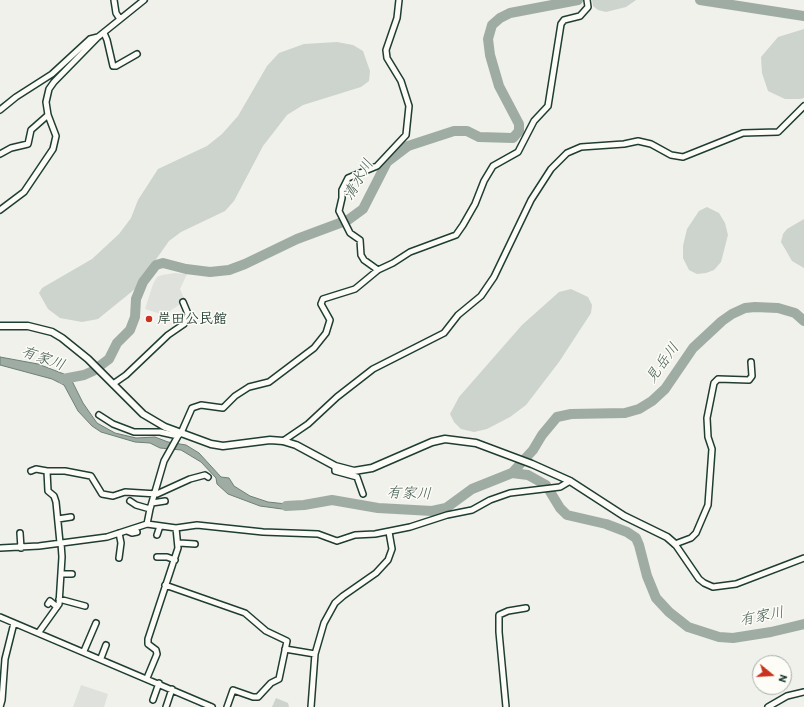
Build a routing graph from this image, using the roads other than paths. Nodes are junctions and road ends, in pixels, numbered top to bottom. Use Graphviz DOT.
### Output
graph roads {
  1 [pos="114,0"];
  2 [pos="144,0"];
  3 [pos="399,0"];
  4 [pos="587,2"];
  5 [pos="120,19"];
  6 [pos="104,33"];
  7 [pos="98,37"];
  8 [pos="137,54"];
  9 [pos="804,106"];
  10 [pos="0,110"];
  11 [pos="48,115"];
  12 [pos="0,154"];
  13 [pos="0,210"];
  14 [pos="378,270"];
  15 [pos="183,302"];
  16 [pos="0,326"];
  17 [pos="751,362"];
  18 [pos="113,384"];
  19 [pos="99,415"];
  20 [pos="178,436"];
  21 [pos="283,440"];
  22 [pos="335,466"];
  23 [pos="31,471"];
  24 [pos="47,471"];
  25 [pos="208,477"];
  26 [pos="570,481"];
  27 [pos="155,494"];
  28 [pos="363,494"];
  29 [pos="130,501"];
  30 [pos="165,501"];
  31 [pos="151,506"];
  32 [pos="71,517"];
  33 [pos="58,519"];
  34 [pos="148,524"];
  35 [pos="160,526"];
  36 [pos="176,528"];
  37 [pos="127,531"];
  38 [pos="137,532"];
  39 [pos="389,532"];
  40 [pos="20,533"];
  41 [pos="119,533"];
  42 [pos="157,535"];
  43 [pos="179,542"];
  44 [pos="60,543"];
  45 [pos="195,544"];
  46 [pos="675,544"];
  47 [pos="0,548"];
  48 [pos="21,548"];
  49 [pos="157,557"];
  50 [pos="119,558"];
  51 [pos="804,558"];
  52 [pos="174,562"];
  53 [pos="180,566"];
  54 [pos="61,574"];
  55 [pos="72,574"];
  56 [pos="165,584"];
  57 [pos="60,599"];
  58 [pos="48,604"];
  59 [pos="57,606"];
  60 [pos="85,606"];
  61 [pos="526,608"];
  62 [pos="0,617"];
  63 [pos="14,623"];
  64 [pos="96,623"];
  65 [pos="39,632"];
  66 [pos="106,644"];
  67 [pos="285,649"];
  68 [pos="84,651"];
  69 [pos="315,654"];
  70 [pos="101,658"];
  71 [pos="2,670"];
  72 [pos="148,678"];
  73 [pos="159,683"];
  74 [pos="172,689"];
  75 [pos="804,692"];
  76 [pos="153,700"];
  77 [pos="0,706"];
  78 [pos="166,707"];
  79 [pos="212,707"];
  80 [pos="227,707"];
  81 [pos="311,707"];
  82 [pos="506,707"];
  83 [pos="768,707"];
  1 -- 5 [label="street"];
  2 -- 5 [label="street"];
  3 -- 14 [label="street"];
  4 -- 14 [label="street"];
  5 -- 6 [label="street"];
  6 -- 7 [label="street"];
  6 -- 8 [label="street"];
  7 -- 10 [label="street"];
  7 -- 11 [label="street"];
  9 -- 21 [label="street"];
  11 -- 12 [label="street"];
  11 -- 13 [label="street"];
  14 -- 20 [label="street"];
  15 -- 18 [label="street"];
  16 -- 18 [label="street"];
  17 -- 46 [label="street"];
  18 -- 20 [label="street"];
  19 -- 20 [label="street"];
  20 -- 21 [label="street"];
  20 -- 27 [label="street"];
  21 -- 22 [label="street"];
  22 -- 26 [label="street"];
  22 -- 28 [label="street"];
  23 -- 24 [label="street"];
  24 -- 27 [label="street"];
  24 -- 33 [label="street"];
  25 -- 27 [label="street"];
  26 -- 39 [label="street"];
  26 -- 46 [label="street"];
  27 -- 31 [label="street"];
  29 -- 31 [label="street"];
  30 -- 31 [label="street"];
  31 -- 34 [label="street"];
  32 -- 33 [label="street"];
  33 -- 44 [label="street"];
  34 -- 35 [label="street"];
  34 -- 37 [label="street"];
  35 -- 36 [label="street"];
  35 -- 42 [label="street"];
  36 -- 39 [label="street"];
  36 -- 43 [label="street"];
  37 -- 38 [label="street"];
  37 -- 41 [label="street"];
  39 -- 69 [label="street"];
  40 -- 48 [label="street"];
  41 -- 44 [label="street"];
  41 -- 50 [label="street"];
  43 -- 45 [label="street"];
  43 -- 52 [label="street"];
  44 -- 48 [label="street"];
  44 -- 54 [label="street"];
  46 -- 51 [label="street"];
  47 -- 48 [label="street"];
  49 -- 52 [label="street"];
  52 -- 53 [label="street"];
  52 -- 56 [label="street"];
  54 -- 55 [label="street"];
  54 -- 57 [label="street"];
  56 -- 67 [label="street"];
  56 -- 72 [label="street"];
  57 -- 59 [label="street"];
  57 -- 60 [label="street"];
  58 -- 59 [label="street"];
  59 -- 65 [label="street"];
  61 -- 82 [label="street"];
  62 -- 63 [label="street"];
  63 -- 65 [label="street"];
  63 -- 71 [label="street"];
  64 -- 68 [label="street"];
  65 -- 68 [label="street"];
  66 -- 70 [label="street"];
  67 -- 69 [label="street"];
  67 -- 80 [label="street"];
  68 -- 70 [label="street"];
  69 -- 81 [label="street"];
  70 -- 72 [label="street"];
  71 -- 77 [label="street"];
  72 -- 73 [label="street"];
  73 -- 74 [label="street"];
  73 -- 76 [label="street"];
  74 -- 78 [label="street"];
  74 -- 79 [label="street"];
  75 -- 83 [label="street"];
}
